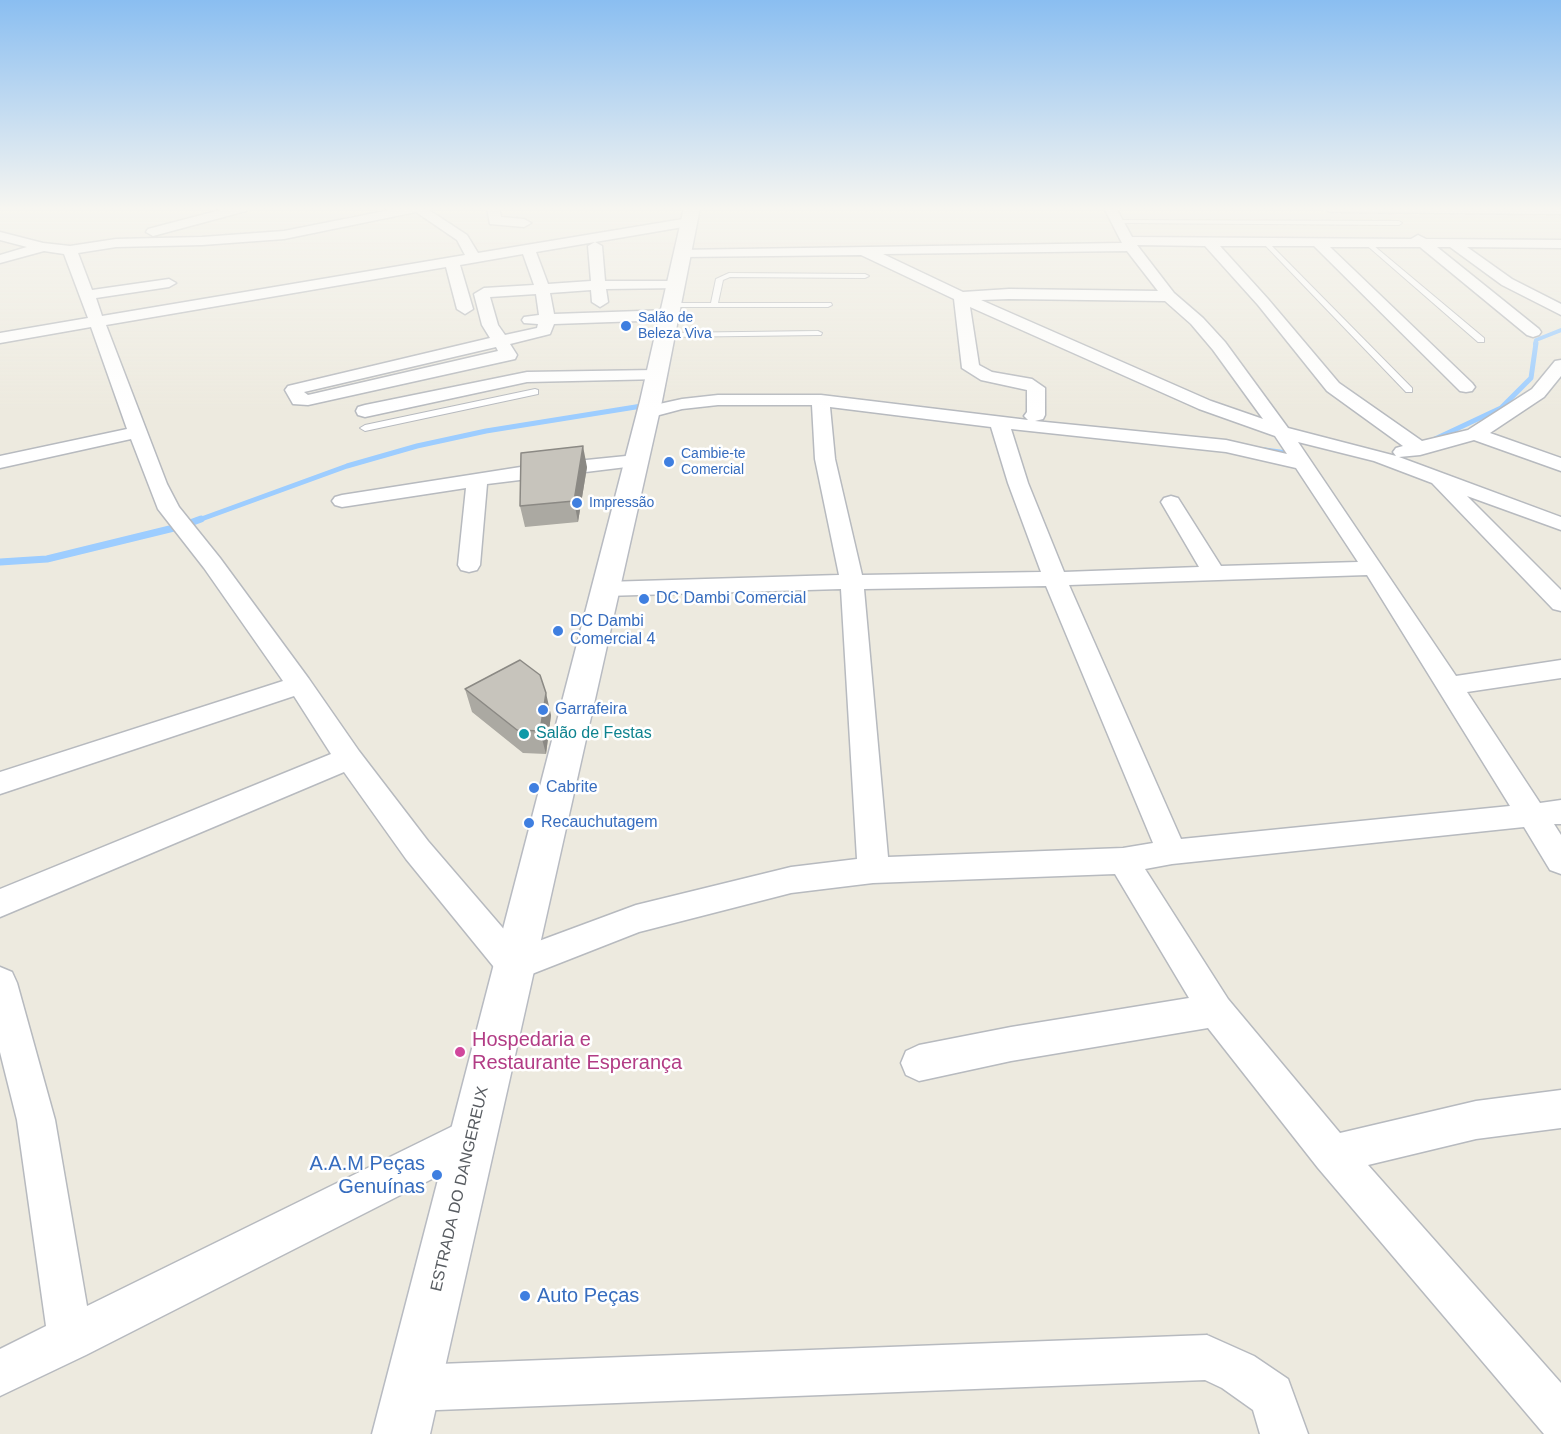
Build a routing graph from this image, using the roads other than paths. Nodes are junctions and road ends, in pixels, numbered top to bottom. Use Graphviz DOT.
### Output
graph roads {
  1 [pos="79,275"];
  2 [pos="376,275"];
  3 [pos="456,275"];
  4 [pos="537,275"];
  5 [pos="598,275"];
  6 [pos="677,275"];
  7 [pos="914,275"];
  8 [pos="1154,275"];
  9 [pos="1238,275"];
  10 [pos="1297,275"];
  11 [pos="1351,275"];
  12 [pos="1404,275"];
  13 [pos="1462,275"];
  14 [pos="1496,275"];
  15 [pos="865,276"];
  16 [pos="169,283"];
  17 [pos="599,285"];
  18 [pos="675,285"];
  19 [pos="542,287"];
  20 [pos="86,295"];
  21 [pos="1169,296"];
  22 [pos="961,297"];
  23 [pos="714,305"];
  24 [pos="828,305"];
  25 [pos="465,309"];
  26 [pos="670,310"];
  27 [pos="1561,310"];
  28 [pos="601,315"];
  29 [pos="547,319"];
  30 [pos="97,322"];
  31 [pos="490,325"];
  32 [pos="1533,332"];
  33 [pos="818,333"];
  34 [pos="665,335"];
  35 [pos="0,338"];
  36 [pos="1481,340"];
  37 [pos="504,348"];
  38 [pos="1561,365"];
  39 [pos="531,384"];
  40 [pos="1466,387"];
  41 [pos="1409,390"];
  42 [pos="651,398"];
  43 [pos="821,400"];
  44 [pos="1033,416"];
  45 [pos="365,419"];
  46 [pos="999,421"];
  47 [pos="138,432"];
  48 [pos="1474,434"];
  49 [pos="1283,435"];
  50 [pos="1420,448"];
  51 [pos="1381,457"];
  52 [pos="636,461"];
  53 [pos="0,462"];
  54 [pos="1303,464"];
  55 [pos="1561,465"];
  56 [pos="1435,476"];
  57 [pos="477,480"];
  58 [pos="342,501"];
  59 [pos="1171,502"];
  60 [pos="1561,525"];
  61 [pos="469,565"];
  62 [pos="1374,568"];
  63 [pos="1213,573"];
  64 [pos="1055,579"];
  65 [pos="852,582"];
  66 [pos="605,589"];
  67 [pos="1561,604"];
  68 [pos="1561,669"];
  69 [pos="300,685"];
  70 [pos="1450,686"];
  71 [pos="349,758"];
  72 [pos="0,783"];
  73 [pos="1547,813"];
  74 [pos="1172,852"];
  75 [pos="1123,861"];
  76 [pos="1561,861"];
  77 [pos="873,870"];
  78 [pos="0,903"];
  79 [pos="514,966"];
  80 [pos="0,983"];
  81 [pos="1216,1010"];
  82 [pos="919,1064"];
  83 [pos="11,1069"];
  84 [pos="1561,1109"];
  85 [pos="471,1138"];
  86 [pos="1332,1154"];
  87 [pos="70,1339"];
  88 [pos="0,1373"];
  89 [pos="412,1388"];
  90 [pos="1561,1418"];
  91 [pos="401,1434"];
  92 [pos="1284,1434"];
  1 -- 20 [label="street"];
  2 -- 30 [label="street"];
  3 -- 25 [label="street"];
  4 -- 19 [label="street"];
  5 -- 17 [label="street"];
  6 -- 18 [label="main road, ESTRADA DO DANGEREUX"];
  7 -- 22 [label="street"];
  8 -- 21 [label="street"];
  9 -- 50 [label="street"];
  10 -- 41 [label="lane"];
  11 -- 40 [label="street"];
  12 -- 36 [label="lane"];
  13 -- 32 [label="street"];
  14 -- 27 [label="street"];
  15 -- 23 [label="lane"];
  16 -- 20 [label="street"];
  17 -- 18 [label="street"];
  17 -- 19 [label="street"];
  17 -- 28 [label="street"];
  18 -- 26 [label="main road, ESTRADA DO DANGEREUX"];
  19 -- 29 [label="street"];
  19 -- 31 [label="street"];
  20 -- 30 [label="street"];
  21 -- 22 [label="street"];
  21 -- 49 [label="street"];
  22 -- 44 [label="street"];
  22 -- 49 [label="street"];
  23 -- 24 [label="lane"];
  23 -- 26 [label="lane"];
  26 -- 28 [label="street"];
  26 -- 34 [label="main road, ESTRADA DO DANGEREUX"];
  28 -- 29 [label="street"];
  29 -- 31 [label="street"];
  29 -- 37 [label="street"];
  30 -- 35 [label="street"];
  30 -- 47 [label="street"];
  31 -- 37 [label="street"];
  33 -- 34 [label="lane"];
  34 -- 42 [label="main road, ESTRADA DO DANGEREUX"];
  37 -- 37 [label="street"];
  37 -- 39 [label="street"];
  38 -- 48 [label="street"];
  39 -- 42 [label="street"];
  39 -- 45 [label="street"];
  42 -- 43 [label="street"];
  42 -- 44 [label="street"];
  42 -- 52 [label="main road, ESTRADA DO DANGEREUX"];
  43 -- 46 [label="street"];
  43 -- 65 [label="street"];
  44 -- 49 [label="street"];
  46 -- 54 [label="street"];
  46 -- 64 [label="street"];
  47 -- 53 [label="street"];
  47 -- 69 [label="street"];
  48 -- 50 [label="street"];
  48 -- 55 [label="street"];
  49 -- 51 [label="street"];
  49 -- 54 [label="street"];
  50 -- 51 [label="street"];
  51 -- 56 [label="street"];
  52 -- 57 [label="street"];
  52 -- 66 [label="main road, ESTRADA DO DANGEREUX"];
  54 -- 62 [label="street"];
  56 -- 60 [label="street"];
  56 -- 67 [label="street"];
  57 -- 58 [label="street"];
  57 -- 61 [label="street"];
  59 -- 63 [label="street"];
  62 -- 63 [label="street"];
  62 -- 70 [label="street"];
  63 -- 64 [label="street"];
  64 -- 65 [label="street"];
  64 -- 74 [label="street"];
  65 -- 66 [label="street"];
  65 -- 77 [label="street"];
  66 -- 79 [label="main road, ESTRADA DO DANGEREUX"];
  68 -- 70 [label="street"];
  69 -- 71 [label="street"];
  69 -- 72 [label="street"];
  70 -- 73 [label="street"];
  71 -- 78 [label="street"];
  71 -- 79 [label="street"];
  73 -- 74 [label="street"];
  73 -- 76 [label="street"];
  74 -- 75 [label="street"];
  75 -- 77 [label="street"];
  75 -- 81 [label="street"];
  77 -- 79 [label="street"];
  79 -- 85 [label="main road, ESTRADA DO DANGEREUX"];
  80 -- 83 [label="street"];
  81 -- 82 [label="street"];
  81 -- 86 [label="street"];
  83 -- 87 [label="street"];
  84 -- 86 [label="street"];
  85 -- 87 [label="street"];
  85 -- 89 [label="main road, ESTRADA DO DANGEREUX"];
  86 -- 90 [label="street"];
  87 -- 88 [label="street"];
  89 -- 91 [label="main road, ESTRADA DO DANGEREUX"];
  89 -- 92 [label="street"];
}
